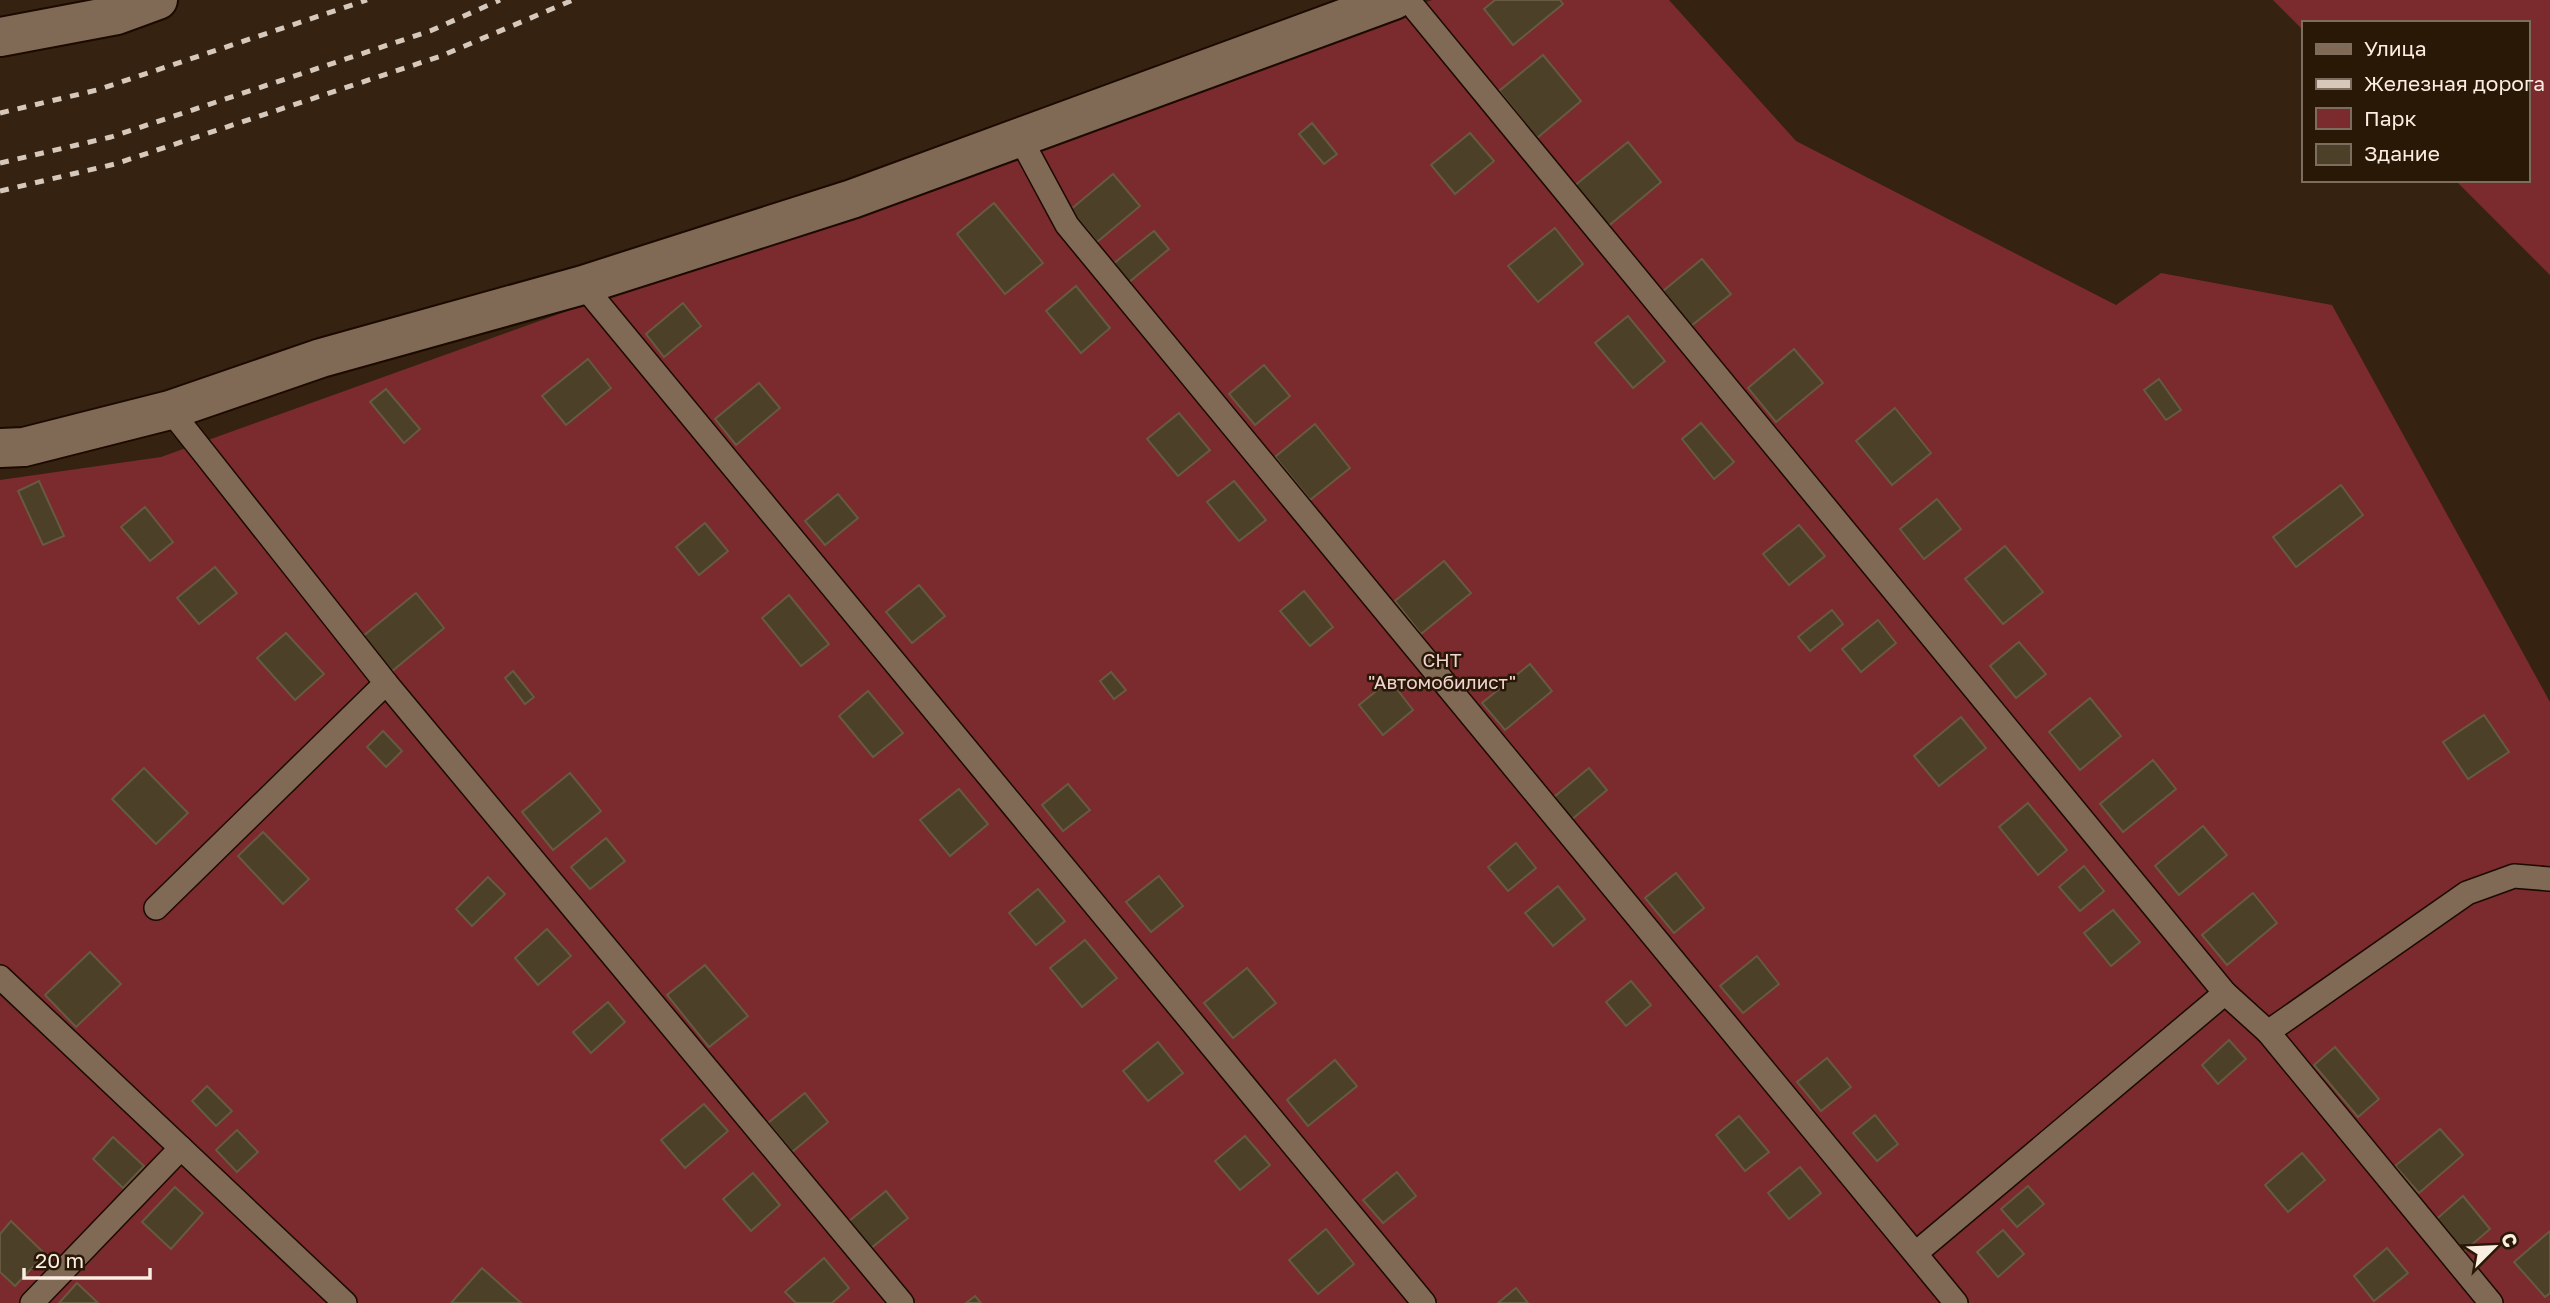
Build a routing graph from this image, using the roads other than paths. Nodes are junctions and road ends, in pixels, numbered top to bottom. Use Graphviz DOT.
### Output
graph roads {
  1 [pos="158,0"];
  2 [pos="1394,0"];
  3 [pos="1408,0"];
  4 [pos="0,37"];
  5 [pos="1019,136"];
  6 [pos="583,285"];
  7 [pos="170,410"];
  8 [pos="0,448"];
  9 [pos="386,683"];
  10 [pos="2550,879"];
  11 [pos="156,908"];
  12 [pos="0,977"];
  13 [pos="2225,993"];
  14 [pos="2268,1032"];
  15 [pos="181,1149"];
  16 [pos="1916,1253"];
  17 [pos="32,1303"];
  18 [pos="345,1303"];
  19 [pos="902,1303"];
  20 [pos="1424,1303"];
  21 [pos="1956,1303"];
  22 [pos="2491,1303"];
  1 -- 4 [label="street"];
  2 -- 5 [label="street"];
  3 -- 13 [label="lane"];
  5 -- 6 [label="street"];
  5 -- 16 [label="lane"];
  6 -- 7 [label="street"];
  6 -- 20 [label="lane"];
  7 -- 8 [label="street"];
  7 -- 9 [label="lane"];
  9 -- 11 [label="lane"];
  9 -- 19 [label="lane"];
  10 -- 14 [label="lane"];
  12 -- 15 [label="lane"];
  13 -- 14 [label="lane"];
  13 -- 16 [label="lane"];
  14 -- 22 [label="lane"];
  15 -- 17 [label="lane"];
  15 -- 18 [label="lane"];
  16 -- 21 [label="lane"];
}
